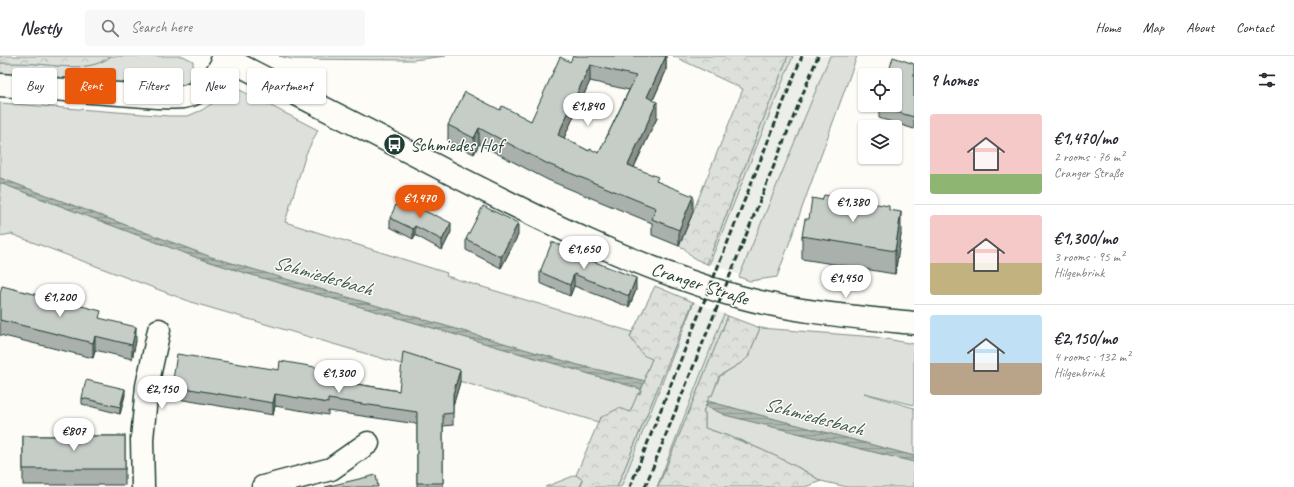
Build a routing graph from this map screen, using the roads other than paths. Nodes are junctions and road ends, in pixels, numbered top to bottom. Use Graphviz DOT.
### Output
graph roads {
  1 [pos="224,57"];
  2 [pos="0,85"];
  3 [pos="914,323"];
  4 [pos="159,330"];
  5 [pos="368,443"];
  6 [pos="143,487"];
  7 [pos="263,487"];
  1 -- 2 [label="street"];
  1 -- 3 [label="street, Cranger Straße"];
  4 -- 6 [label="street"];
  5 -- 7 [label="street"];
}
